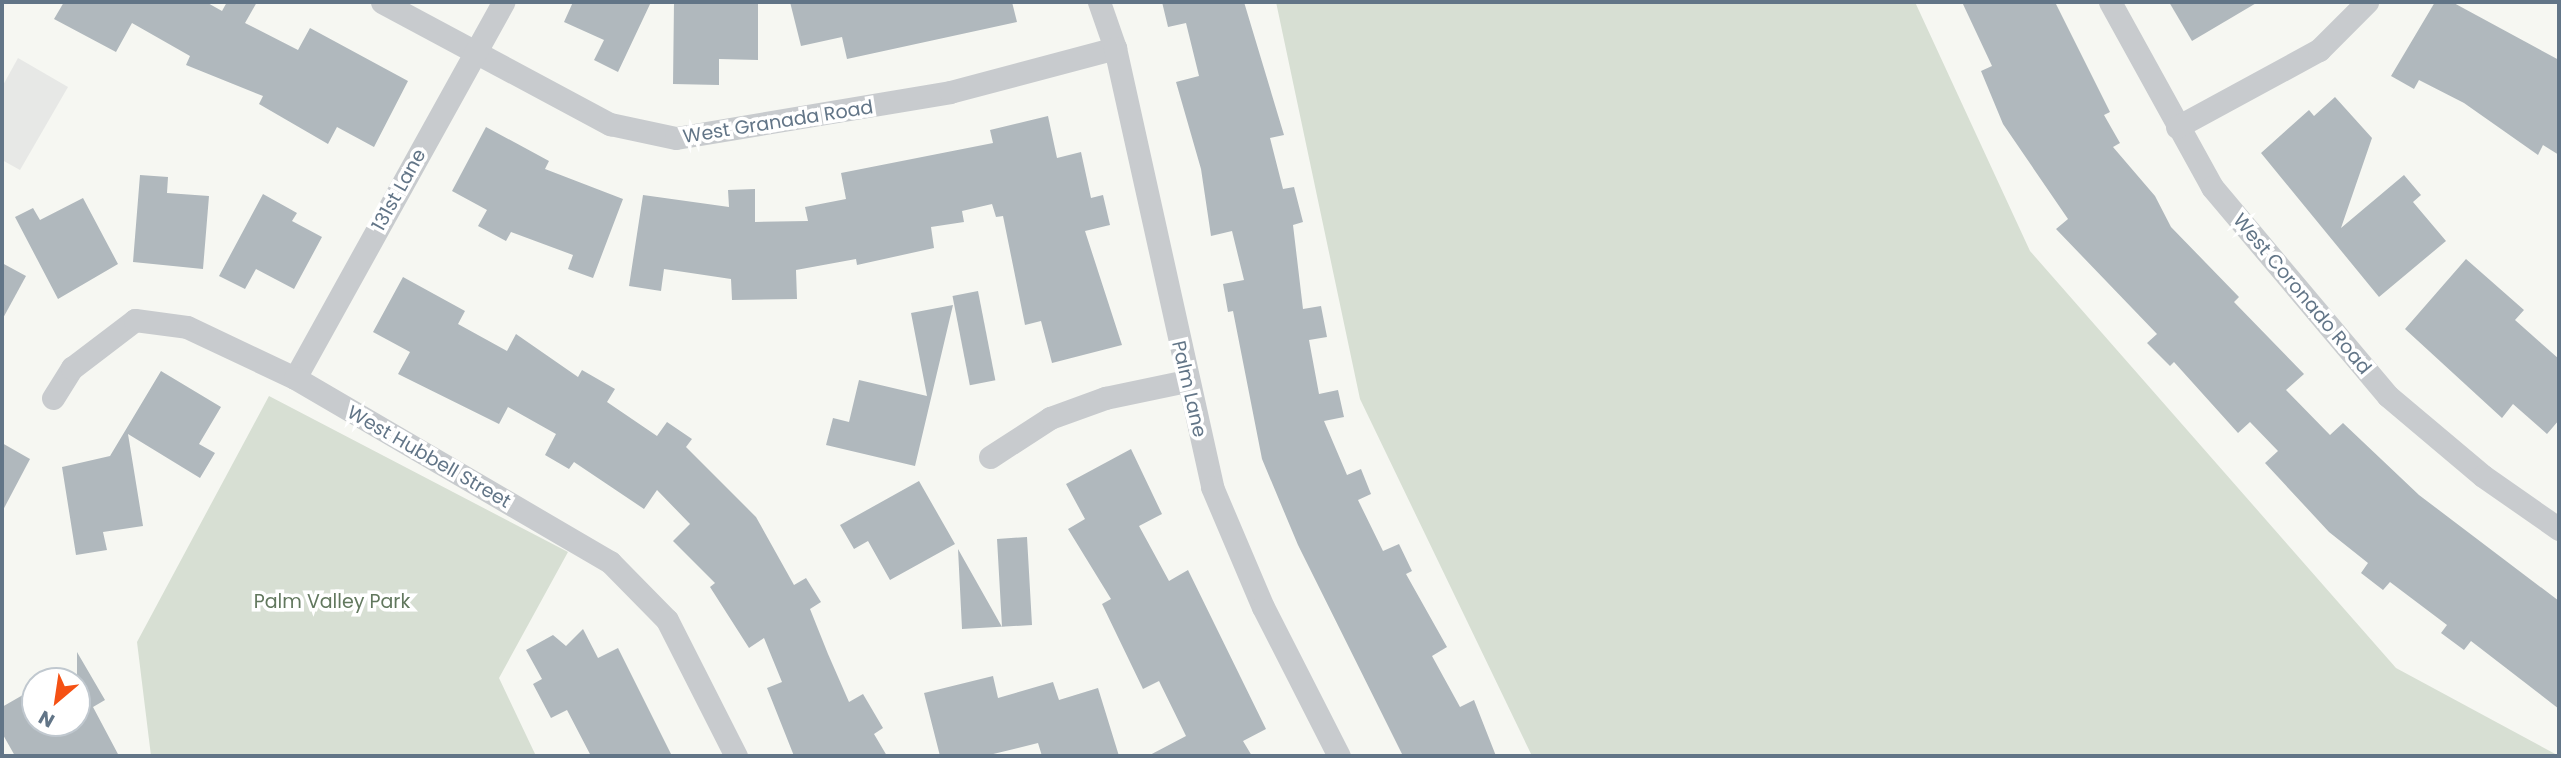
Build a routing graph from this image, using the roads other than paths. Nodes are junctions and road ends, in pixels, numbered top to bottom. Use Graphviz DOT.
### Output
graph roads {
  1 [pos="382,2"];
  2 [pos="503,2"];
  3 [pos="1099,2"];
  4 [pos="2110,2"];
  5 [pos="2367,2"];
  6 [pos="1115,48"];
  7 [pos="474,55"];
  8 [pos="2177,127"];
  9 [pos="295,378"];
  10 [pos="1186,381"];
  11 [pos="53,398"];
  12 [pos="990,457"];
  13 [pos="2559,529"];
  14 [pos="736,756"];
  15 [pos="1339,756"];
  1 -- 7 [label="street, West Granada Road"];
  2 -- 7 [label="street, 131st Lane"];
  3 -- 6 [label="street, Palm Lane"];
  4 -- 8 [label="street, West Coronado Road"];
  5 -- 8 [label="street"];
  6 -- 7 [label="street, West Granada Road"];
  6 -- 10 [label="street, Palm Lane"];
  7 -- 9 [label="street, 131st Lane"];
  8 -- 13 [label="street, West Coronado Road"];
  9 -- 11 [label="street, West Hubbell Street"];
  9 -- 14 [label="street, West Hubbell Street"];
  10 -- 12 [label="street"];
  10 -- 15 [label="street, Palm Lane"];
}
